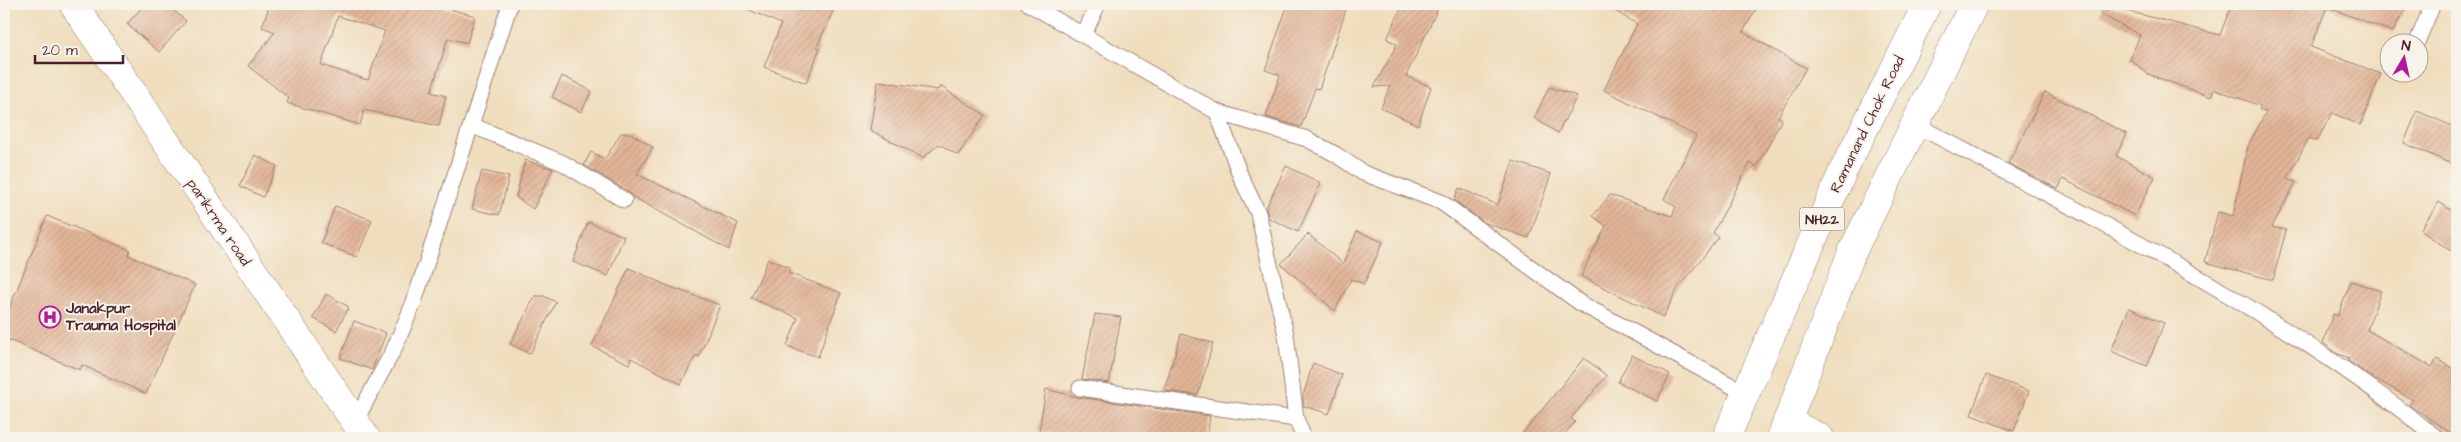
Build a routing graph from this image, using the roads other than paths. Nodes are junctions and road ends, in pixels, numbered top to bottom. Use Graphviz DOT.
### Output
graph roads {
  1 [pos="73,4"];
  2 [pos="510,4"];
  3 [pos="1029,4"];
  4 [pos="1098,4"];
  5 [pos="1974,4"];
  6 [pos="2433,4"];
  7 [pos="1921,6"];
  8 [pos="2421,32"];
  9 [pos="1084,34"];
  10 [pos="1217,112"];
  11 [pos="1914,124"];
  12 [pos="471,125"];
  13 [pos="624,200"];
  14 [pos="1080,388"];
  15 [pos="1745,393"];
  16 [pos="1296,419"];
  17 [pos="360,430"];
  18 [pos="1784,430"];
  19 [pos="1304,438"];
  20 [pos="1726,438"];
  21 [pos="1820,438"];
  22 [pos="2437,438"];
  1 -- 17 [label="main road, parikrma road"];
  2 -- 12 [label="lane"];
  3 -- 9 [label="lane"];
  4 -- 9 [label="lane"];
  5 -- 11 [label="main road, NH22"];
  6 -- 8 [label="lane"];
  7 -- 15 [label="main road, Ramanand Chok Road / NH22"];
  9 -- 10 [label="lane"];
  10 -- 15 [label="lane"];
  10 -- 16 [label="lane"];
  11 -- 18 [label="main road, NH22"];
  11 -- 22 [label="lane"];
  12 -- 13 [label="lane"];
  12 -- 17 [label="lane"];
  14 -- 16 [label="lane"];
  15 -- 20 [label="main road, Ramanand Chok Road / NH22"];
  16 -- 19 [label="lane"];
  18 -- 21 [label="main road"];
}
